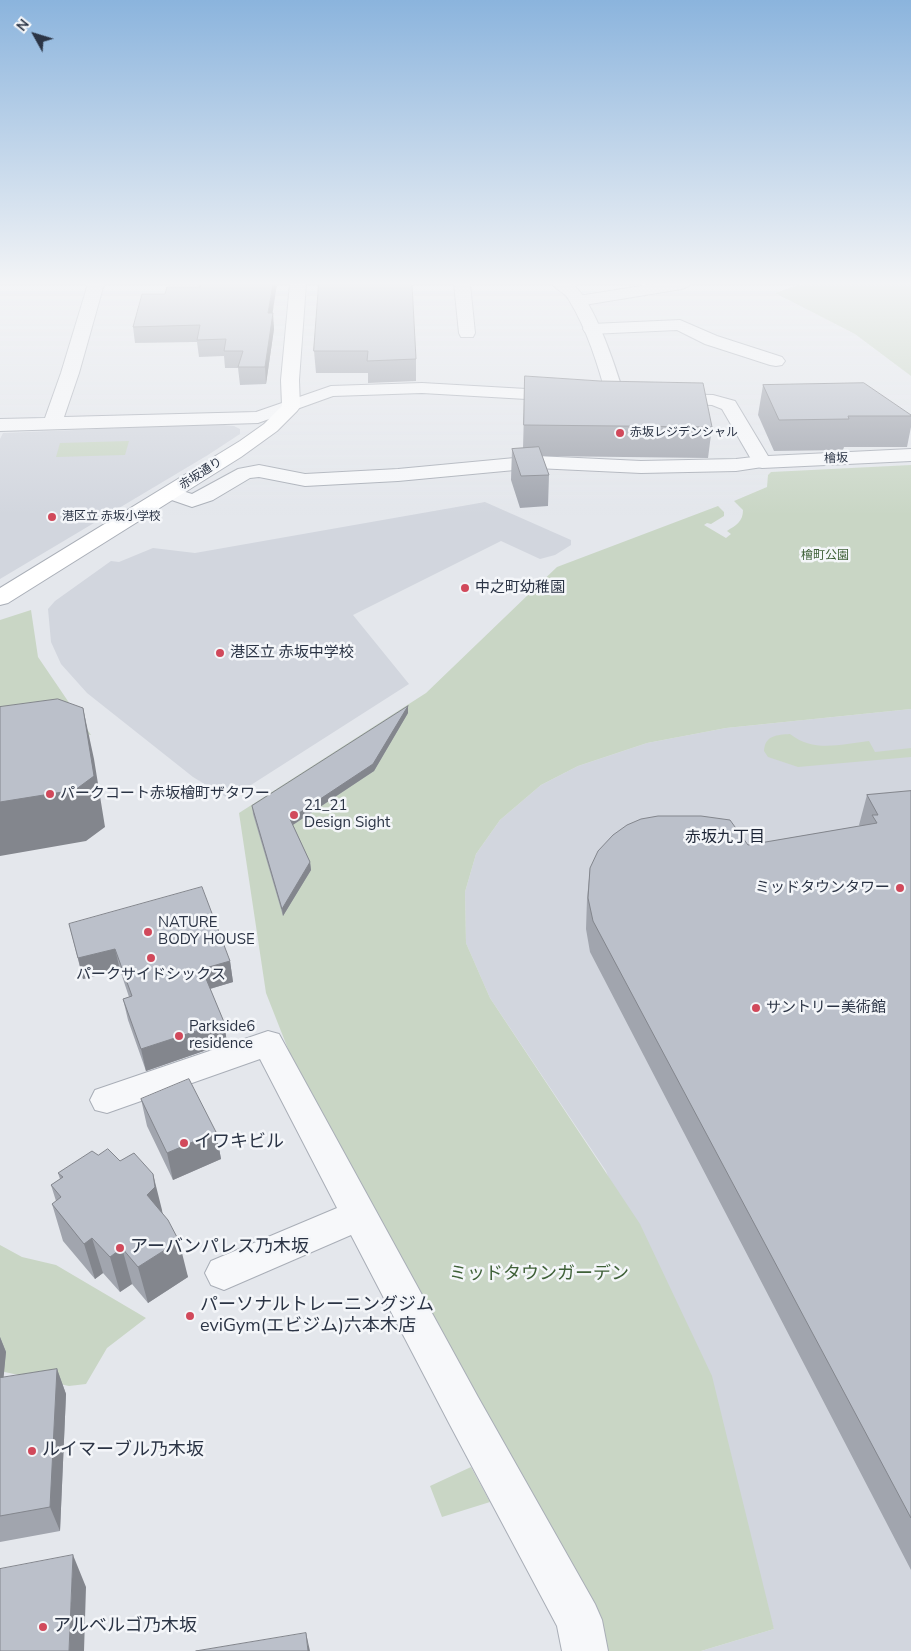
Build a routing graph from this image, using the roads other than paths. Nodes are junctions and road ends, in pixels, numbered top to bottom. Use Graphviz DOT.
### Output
graph roads {
  1 [pos="73,361"];
  2 [pos="292,361"];
  3 [pos="603,361"];
  4 [pos="574,397"];
  5 [pos="616,398"];
  6 [pos="656,399"];
  7 [pos="291,406"];
  8 [pos="53,422"];
  9 [pos="0,425"];
  10 [pos="911,455"];
  11 [pos="762,462"];
  12 [pos="170,493"];
  13 [pos="5,592"];
  14 [pos="107,1100"];
  15 [pos="359,1215"];
  16 [pos="224,1273"];
  17 [pos="585,1651"];
  1 -- 8 [label="street"];
  2 -- 7 [label="main road"];
  3 -- 5 [label="street"];
  4 -- 7 [label="street"];
  6 -- 11 [label="street"];
  7 -- 8 [label="street"];
  7 -- 12 [label="main road, 赤坂通り"];
  8 -- 9 [label="street"];
  10 -- 11 [label="street, 檜坂"];
  11 -- 12 [label="street, 檜坂"];
  12 -- 13 [label="main road, 赤坂通り"];
  14 -- 15 [label="street"];
  15 -- 16 [label="street"];
  15 -- 17 [label="street"];
}
